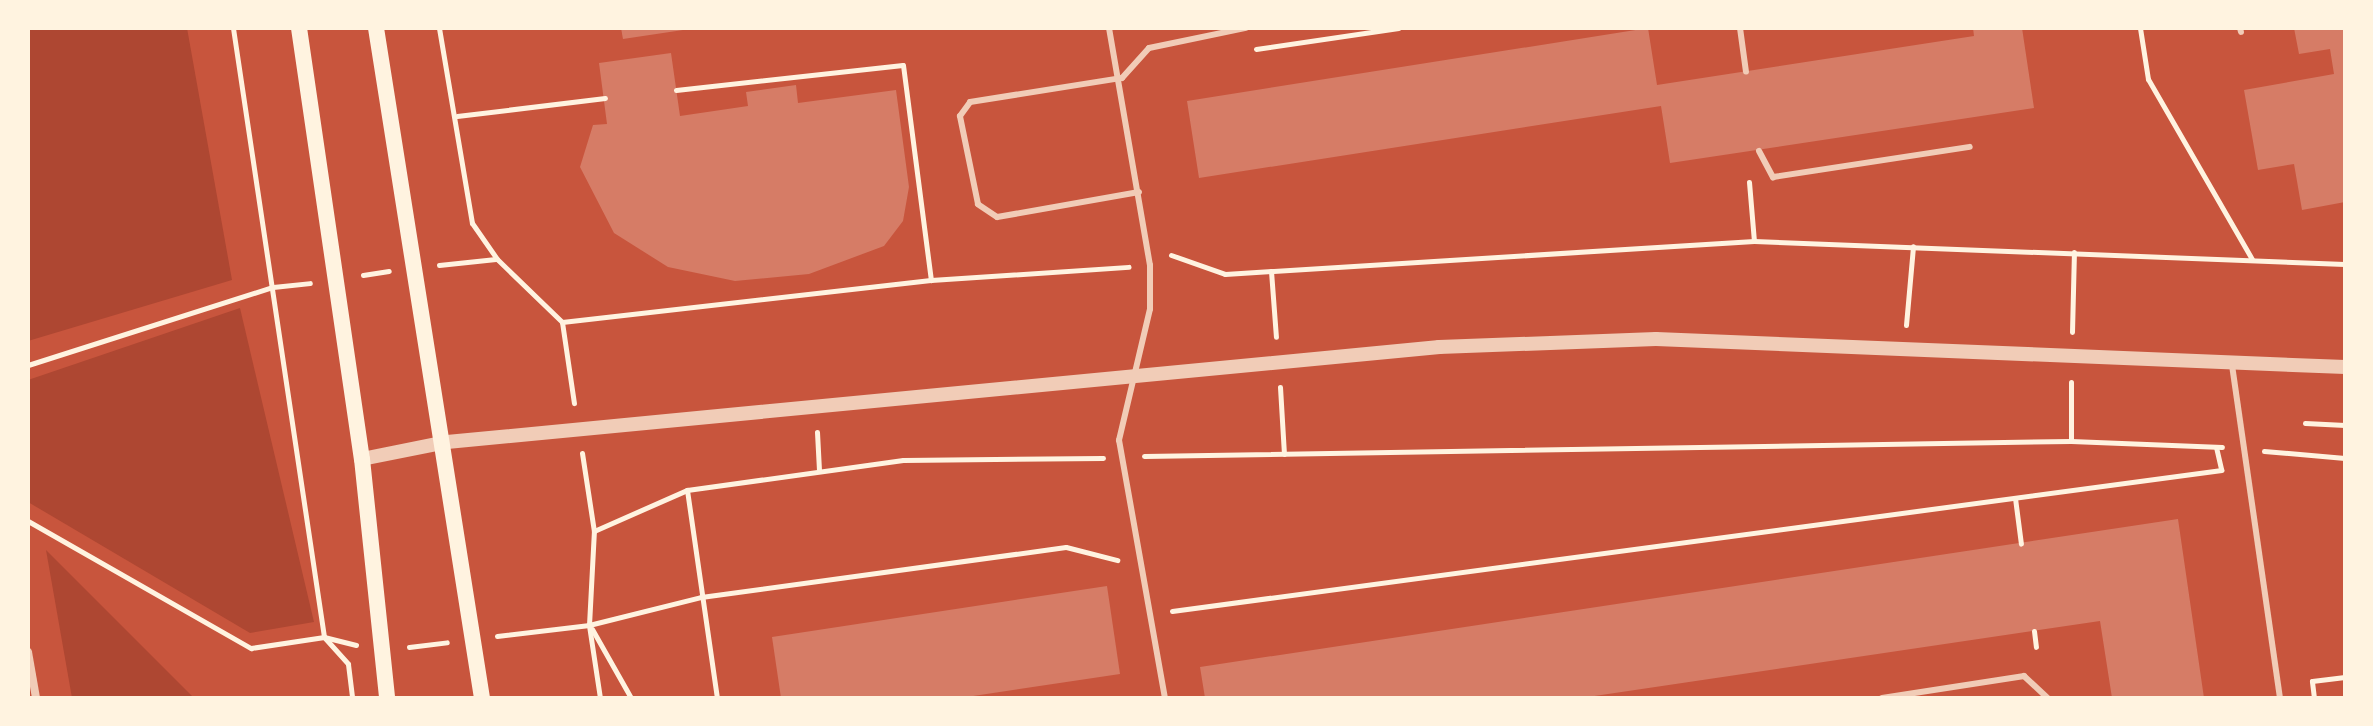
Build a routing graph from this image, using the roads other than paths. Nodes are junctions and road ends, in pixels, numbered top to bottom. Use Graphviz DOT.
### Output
graph roads {
  1 [pos="299,28"];
  2 [pos="376,28"];
  3 [pos="1109,28"];
  4 [pos="1246,28"];
  5 [pos="1740,28"];
  6 [pos="1746,72"];
  7 [pos="1122,78"];
  8 [pos="1970,147"];
  9 [pos="1759,151"];
  10 [pos="1139,192"];
  11 [pos="2231,361"];
  12 [pos="2345,367"];
  13 [pos="1133,372"];
  14 [pos="447,442"];
  15 [pos="362,459"];
  16 [pos="28,652"];
  17 [pos="36,698"];
  18 [pos="387,698"];
  19 [pos="482,698"];
  20 [pos="1165,698"];
  21 [pos="1882,698"];
  22 [pos="2048,698"];
  23 [pos="2280,698"];
  1 -- 15 [label="main road"];
  2 -- 14 [label="main road"];
  3 -- 7 [label="lane"];
  4 -- 7 [label="lane"];
  5 -- 6 [label="lane"];
  7 -- 10 [label="lane"];
  7 -- 10 [label="lane"];
  8 -- 9 [label="lane"];
  10 -- 13 [label="lane"];
  11 -- 12 [label="street"];
  11 -- 13 [label="street"];
  11 -- 23 [label="lane"];
  13 -- 14 [label="street"];
  13 -- 20 [label="lane"];
  14 -- 15 [label="street"];
  14 -- 19 [label="main road"];
  15 -- 18 [label="main road"];
  16 -- 17 [label="street"];
  21 -- 22 [label="lane"];
}
